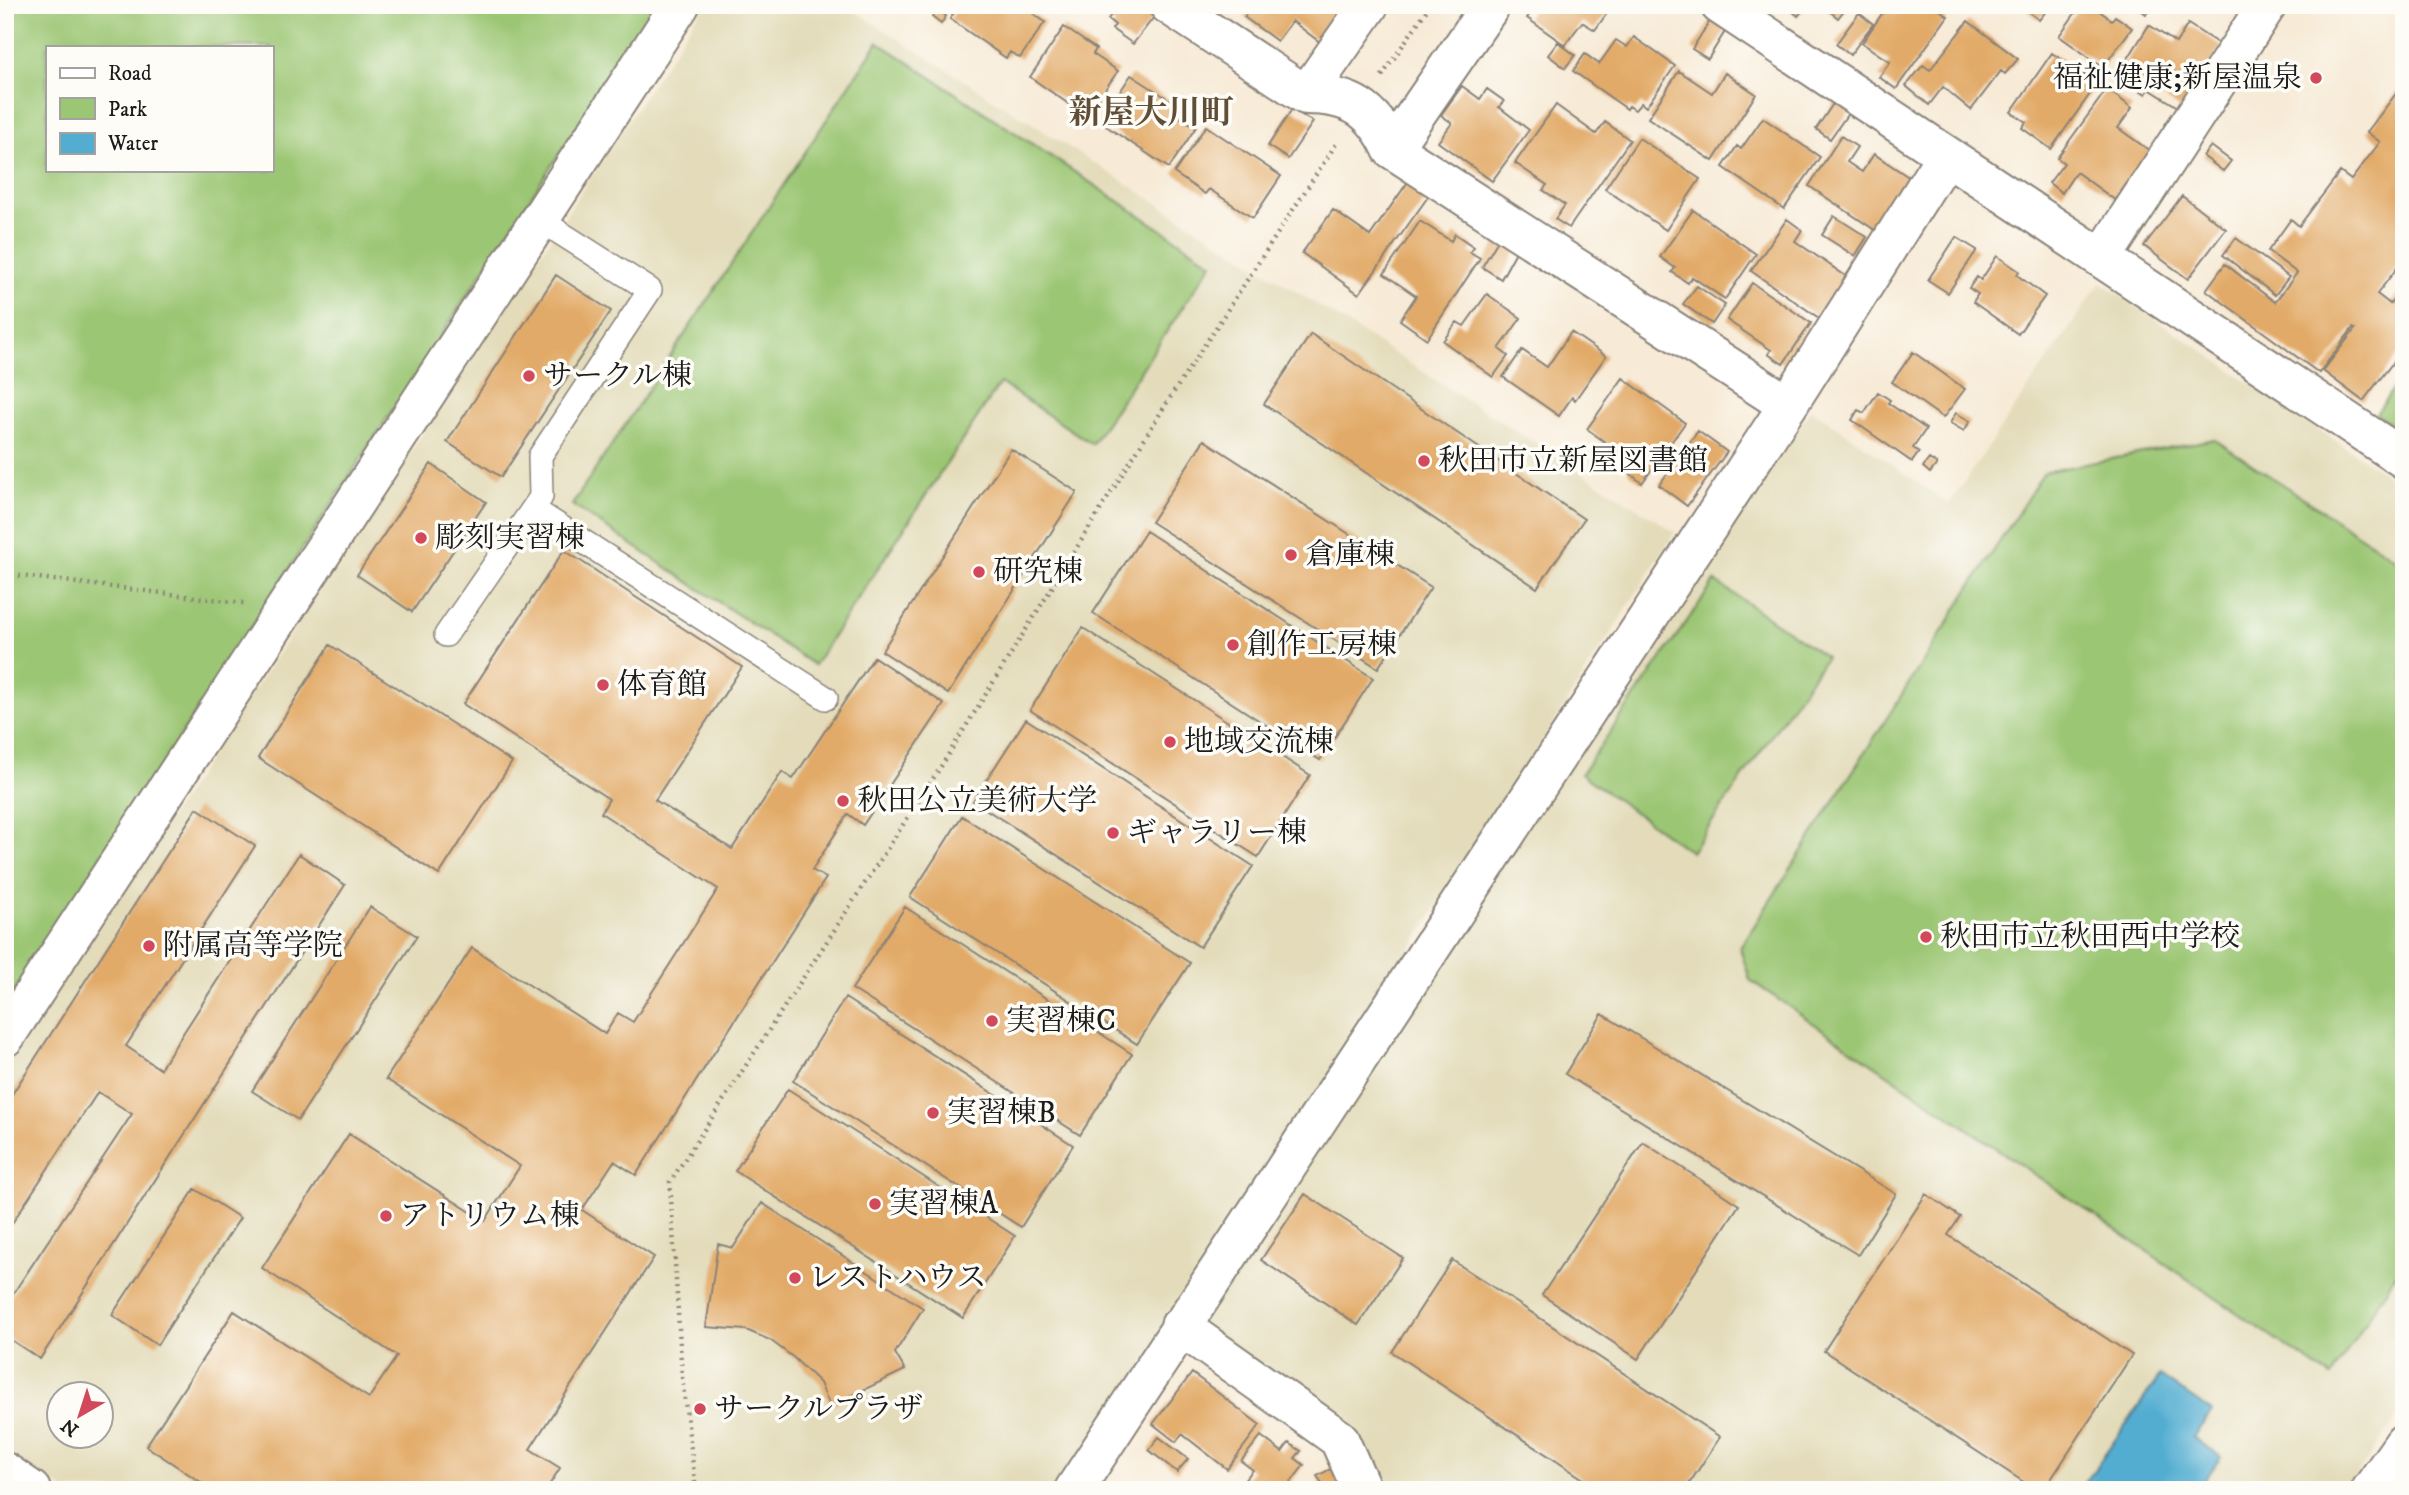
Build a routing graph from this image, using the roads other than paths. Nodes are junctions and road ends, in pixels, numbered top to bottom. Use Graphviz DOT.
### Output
graph roads {
  1 [pos="680,5"];
  2 [pos="1169,5"];
  3 [pos="1369,5"];
  4 [pos="1491,5"];
  5 [pos="1720,5"];
  6 [pos="2259,8"];
  7 [pos="1306,95"];
  8 [pos="1392,149"];
  9 [pos="1946,155"];
  10 [pos="540,220"];
  11 [pos="2102,258"];
  12 [pos="1788,405"];
  13 [pos="2404,459"];
  14 [pos="533,509"];
  15 [pos="446,635"];
  16 [pos="826,698"];
  17 [pos="5,1037"];
  18 [pos="1180,1326"];
  19 [pos="2404,1443"];
  20 [pos="5,1472"];
  21 [pos="31,1490"];
  22 [pos="1074,1490"];
  23 [pos="1362,1490"];
  24 [pos="2371,1490"];
  1 -- 10 [label="street"];
  2 -- 7 [label="street"];
  3 -- 7 [label="street"];
  4 -- 8 [label="street"];
  5 -- 9 [label="street"];
  6 -- 11 [label="street"];
  7 -- 8 [label="street"];
  8 -- 12 [label="street"];
  9 -- 11 [label="street"];
  9 -- 12 [label="street"];
  10 -- 14 [label="lane"];
  10 -- 17 [label="street"];
  11 -- 13 [label="street"];
  12 -- 18 [label="street"];
  14 -- 15 [label="lane"];
  14 -- 16 [label="lane"];
  18 -- 22 [label="street"];
  18 -- 23 [label="street"];
  19 -- 24 [label="street"];
  20 -- 21 [label="street"];
}
